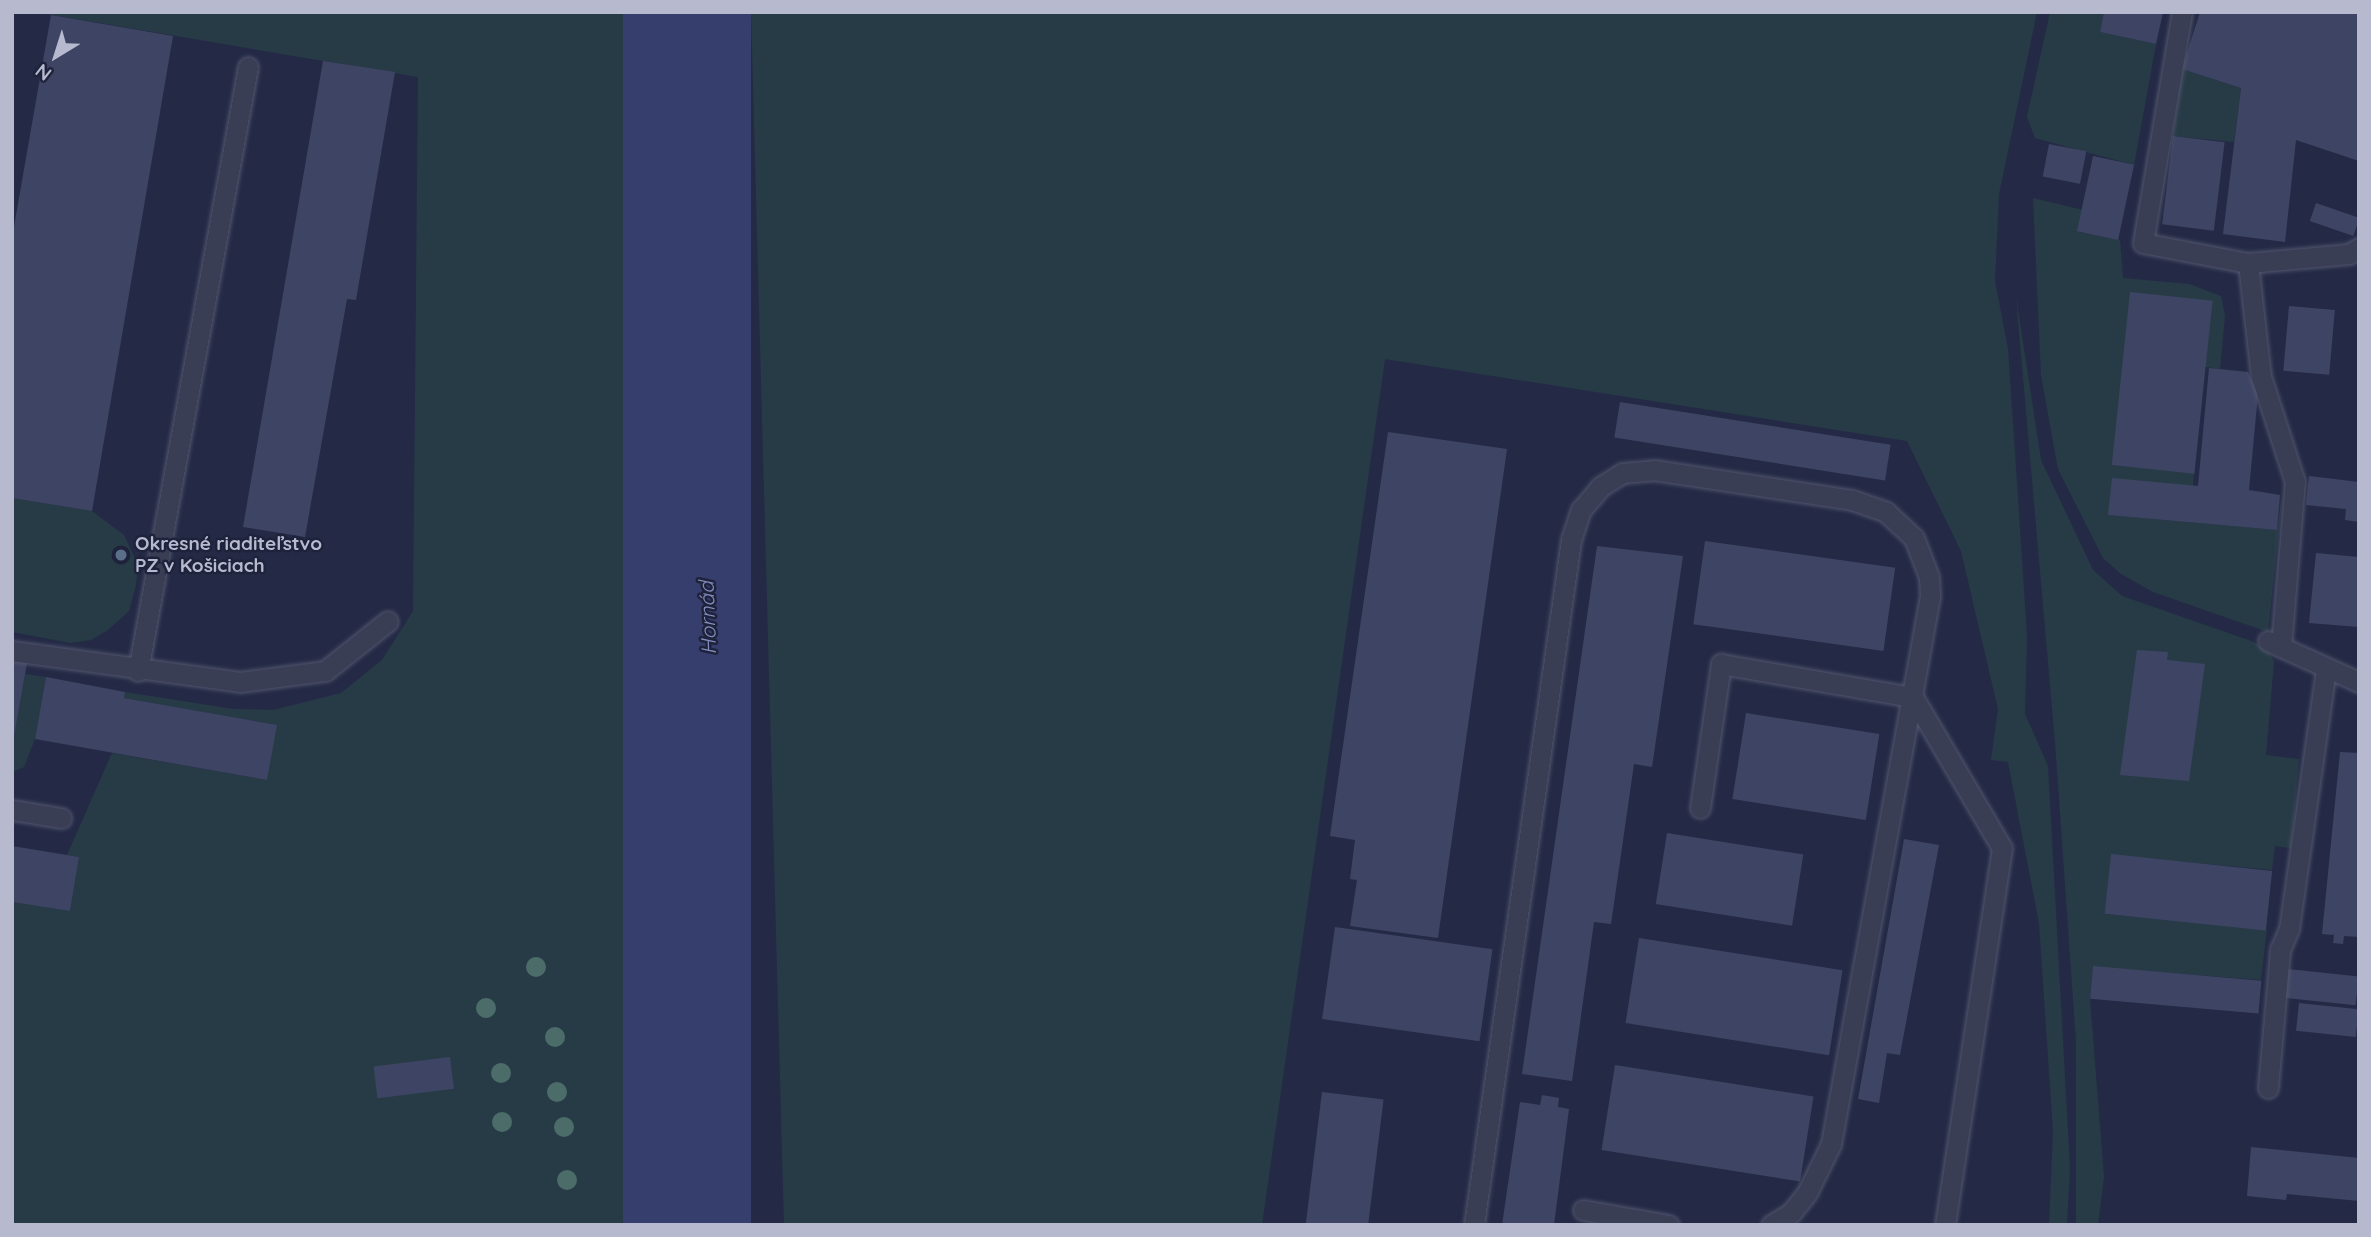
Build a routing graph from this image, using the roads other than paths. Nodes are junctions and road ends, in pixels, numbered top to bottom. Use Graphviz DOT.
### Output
graph roads {
  1 [pos="2182,12"];
  2 [pos="248,67"];
  3 [pos="2359,248"];
  4 [pos="2248,263"];
  5 [pos="388,621"];
  6 [pos="12,651"];
  7 [pos="2326,668"];
  8 [pos="138,671"];
  9 [pos="2359,682"];
  10 [pos="1913,697"];
  11 [pos="1700,807"];
  12 [pos="12,810"];
  13 [pos="61,818"];
  14 [pos="2268,1088"];
  15 [pos="1583,1210"];
  16 [pos="1474,1225"];
  17 [pos="1669,1225"];
  18 [pos="1770,1225"];
  19 [pos="1945,1225"];
  1 -- 4 [label="lane"];
  2 -- 8 [label="lane"];
  3 -- 4 [label="lane"];
  4 -- 7 [label="lane"];
  5 -- 8 [label="lane"];
  6 -- 8 [label="lane"];
  7 -- 9 [label="lane"];
  7 -- 14 [label="lane"];
  10 -- 11 [label="lane"];
  10 -- 16 [label="lane"];
  10 -- 18 [label="lane"];
  10 -- 19 [label="lane"];
  12 -- 13 [label="lane"];
  15 -- 17 [label="lane"];
}
